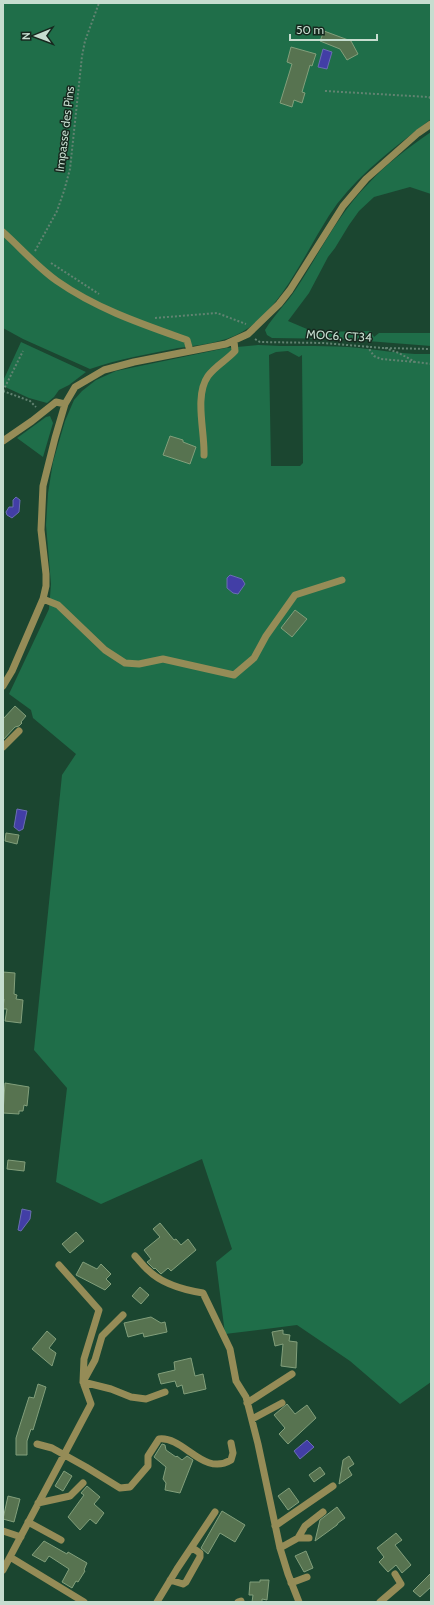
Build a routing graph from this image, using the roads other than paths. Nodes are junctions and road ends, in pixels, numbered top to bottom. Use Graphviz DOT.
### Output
graph roads {
  1 [pos="431,124"];
  2 [pos="3,232"];
  3 [pos="234,341"];
  4 [pos="190,351"];
  5 [pos="65,404"];
  6 [pos="3,441"];
  7 [pos="204,455"];
  8 [pos="342,580"];
  9 [pos="43,599"];
  10 [pos="3,686"];
  11 [pos="19,731"];
  12 [pos="3,747"];
  13 [pos="135,1256"];
  14 [pos="59,1265"];
  15 [pos="123,1315"];
  16 [pos="292,1374"];
  17 [pos="83,1382"];
  18 [pos="165,1392"];
  19 [pos="247,1403"];
  20 [pos="282,1403"];
  21 [pos="252,1419"];
  22 [pos="231,1443"];
  23 [pos="37,1444"];
  24 [pos="64,1456"];
  25 [pos="83,1483"];
  26 [pos="333,1486"];
  27 [pos="38,1503"];
  28 [pos="215,1512"];
  29 [pos="323,1512"];
  30 [pos="28,1522"];
  31 [pos="275,1526"];
  32 [pos="3,1531"];
  33 [pos="20,1537"];
  34 [pos="298,1538"];
  35 [pos="309,1538"];
  36 [pos="61,1540"];
  37 [pos="280,1548"];
  38 [pos="190,1550"];
  39 [pos="10,1557"];
  40 [pos="3,1570"];
  41 [pos="395,1574"];
  42 [pos="307,1577"];
  43 [pos="170,1580"];
  44 [pos="291,1583"];
  45 [pos="84,1602"];
  46 [pos="157,1602"];
  47 [pos="299,1602"];
  48 [pos="380,1602"];
  1 -- 3 [label="street"];
  2 -- 4 [label="street"];
  3 -- 4 [label="street"];
  3 -- 7 [label="street"];
  4 -- 5 [label="street"];
  5 -- 6 [label="street"];
  5 -- 9 [label="street"];
  8 -- 9 [label="street"];
  9 -- 10 [label="street"];
  11 -- 12 [label="street"];
  13 -- 19 [label="street"];
  14 -- 17 [label="street"];
  15 -- 17 [label="street"];
  16 -- 19 [label="street"];
  17 -- 18 [label="street"];
  17 -- 24 [label="street"];
  19 -- 21 [label="street"];
  20 -- 21 [label="street"];
  21 -- 31 [label="street"];
  22 -- 24 [label="street"];
  23 -- 24 [label="street"];
  24 -- 27 [label="street"];
  25 -- 27 [label="street"];
  26 -- 31 [label="street"];
  27 -- 30 [label="street"];
  28 -- 38 [label="street"];
  29 -- 34 [label="street"];
  30 -- 33 [label="street"];
  30 -- 36 [label="street"];
  31 -- 37 [label="street"];
  32 -- 33 [label="street"];
  33 -- 39 [label="street"];
  34 -- 35 [label="street"];
  34 -- 37 [label="street"];
  37 -- 44 [label="street"];
  38 -- 43 [label="street"];
  38 -- 43 [label="street"];
  39 -- 40 [label="street"];
  39 -- 45 [label="street"];
  41 -- 48 [label="street"];
  42 -- 44 [label="street"];
  43 -- 46 [label="street"];
  44 -- 47 [label="street"];
}
